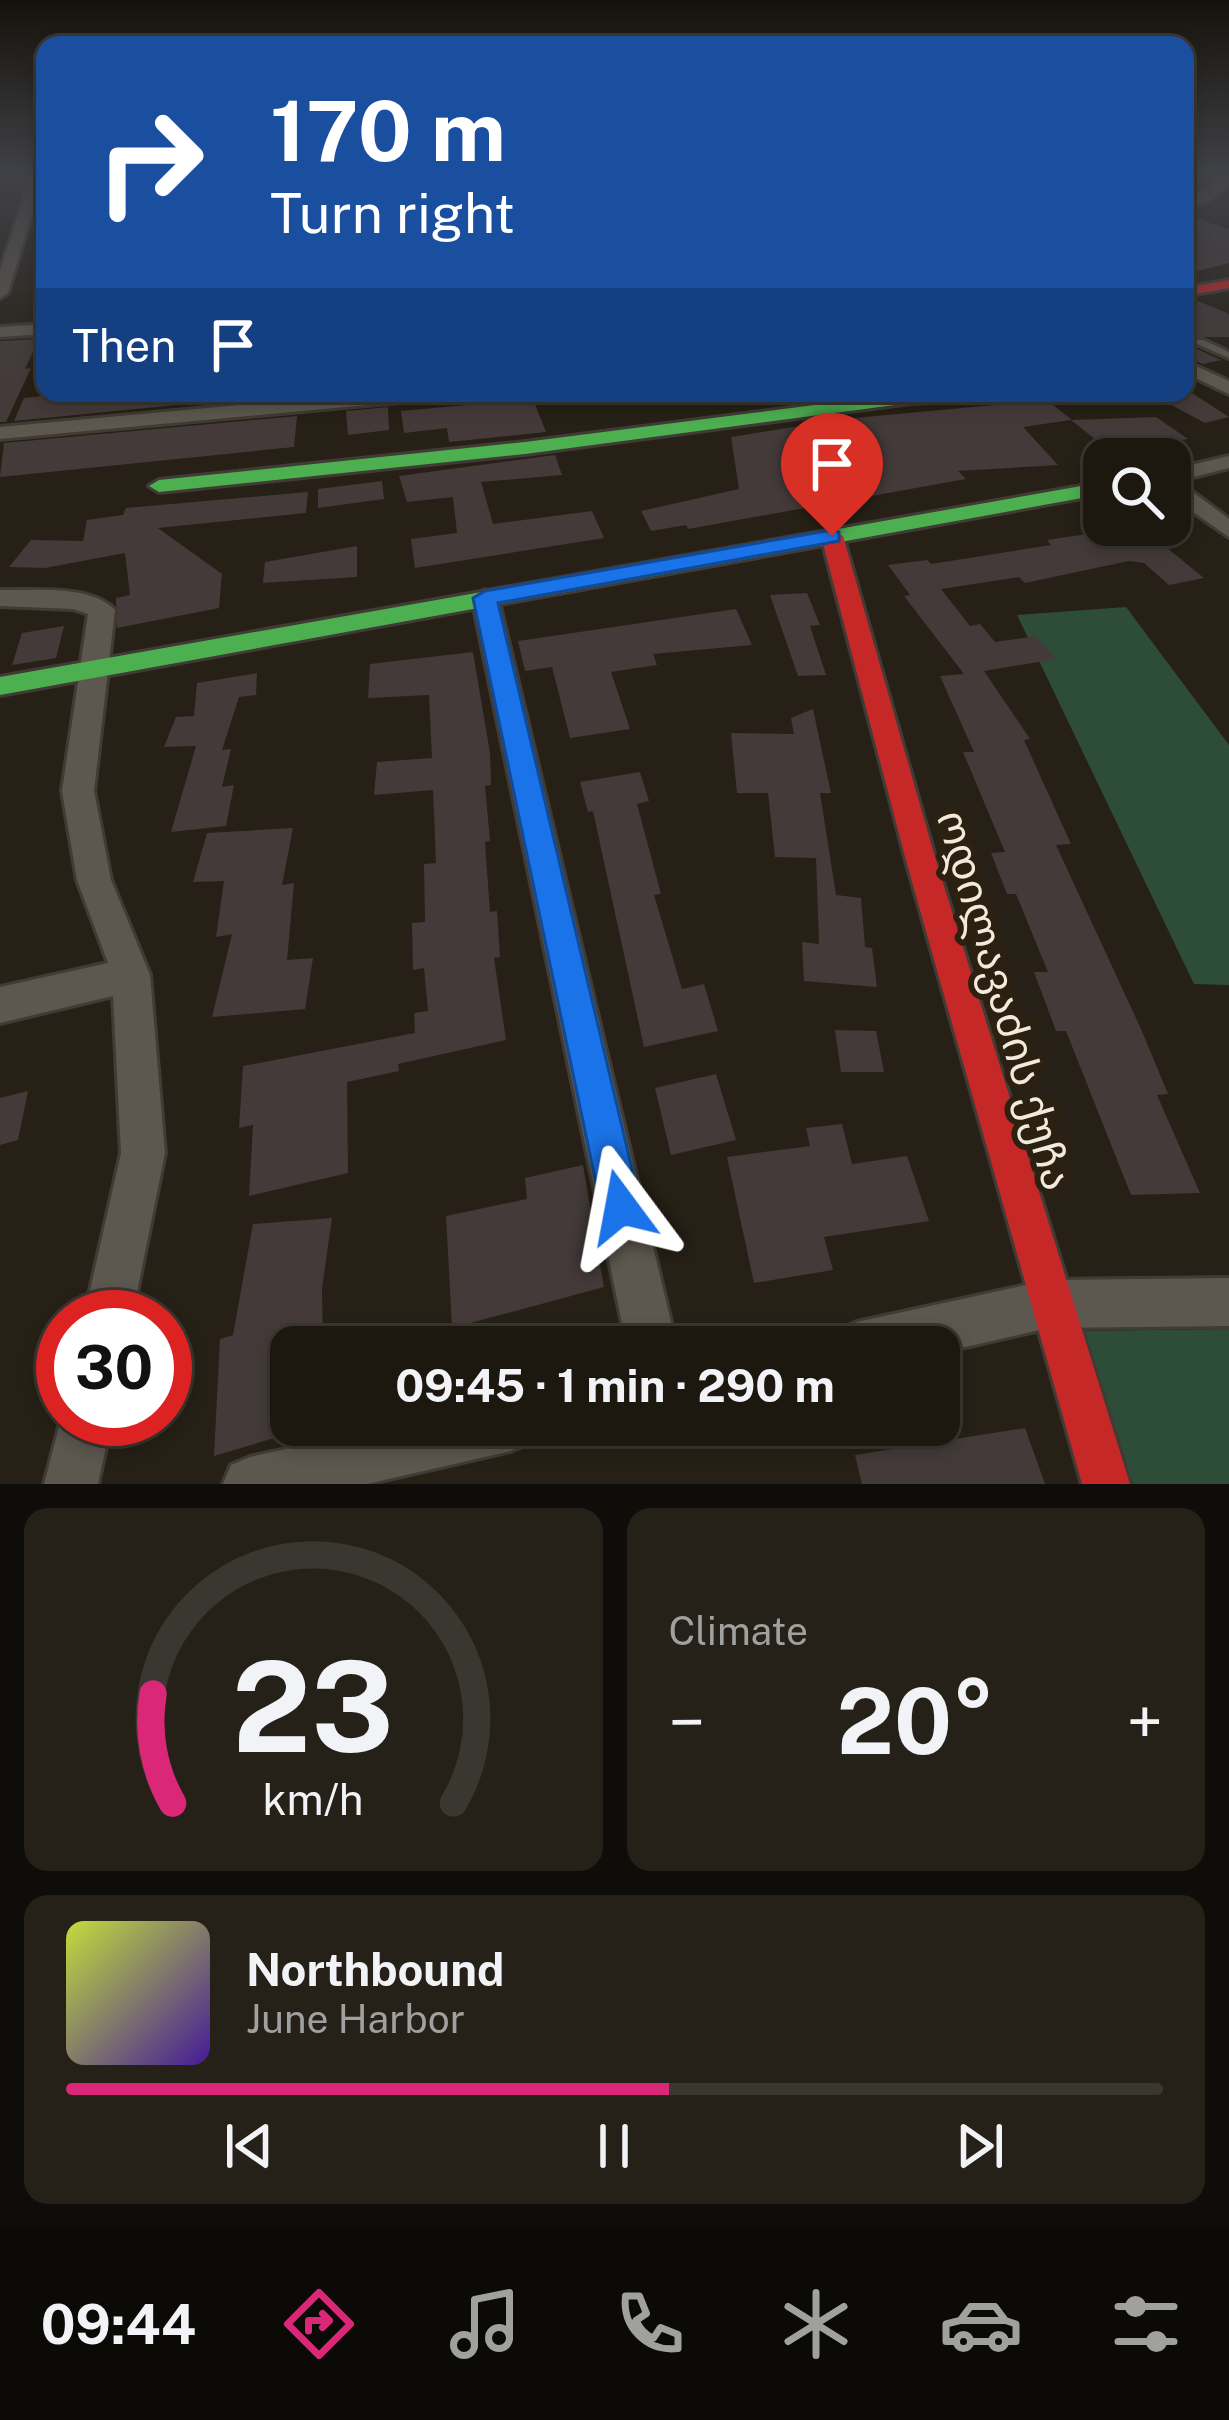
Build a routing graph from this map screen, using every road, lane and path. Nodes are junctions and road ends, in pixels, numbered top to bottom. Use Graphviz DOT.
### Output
graph roads {
  1 [pos="16,243"];
  2 [pos="1229,284"];
  3 [pos="1194,290"];
  4 [pos="0,293"];
  5 [pos="36,330"];
  6 [pos="0,332"];
  7 [pos="1200,342"];
  8 [pos="1229,355"];
  9 [pos="1194,370"];
  10 [pos="1229,388"];
  11 [pos="334,402"];
  12 [pos="879,402"];
  13 [pos="0,433"];
  14 [pos="1229,462"];
  15 [pos="1191,474"];
  16 [pos="159,486"];
  17 [pos="1083,492"];
  18 [pos="1191,498"];
  19 [pos="1229,530"];
  20 [pos="832,536"];
  21 [pos="0,598"];
  22 [pos="485,598"];
  23 [pos="94,670"];
  24 [pos="0,686"];
  25 [pos="131,975"];
  26 [pos="0,1005"];
  27 [pos="113,1290"];
  28 [pos="1229,1302"];
  29 [pos="1049,1304"];
  30 [pos="647,1326"];
  31 [pos="951,1326"];
  32 [pos="80,1446"];
  33 [pos="418,1446"];
  34 [pos="71,1484"];
  35 [pos="250,1484"];
  36 [pos="1106,1484"];
  1 -- 4 [label="street"];
  2 -- 3 [label="street"];
  5 -- 6 [label="street"];
  7 -- 8 [label="lane"];
  9 -- 10 [label="street"];
  11 -- 13 [label="street"];
  12 -- 16 [label="street"];
  14 -- 15 [label="street"];
  17 -- 20 [label="street"];
  18 -- 19 [label="street"];
  20 -- 22 [label="street"];
  20 -- 29 [label="street, ოდილავაძის ქუჩა"];
  21 -- 23 [label="street"];
  22 -- 23 [label="street"];
  22 -- 30 [label="street"];
  23 -- 24 [label="street"];
  23 -- 25 [label="street"];
  25 -- 26 [label="street"];
  25 -- 27 [label="street"];
  28 -- 29 [label="street"];
  29 -- 31 [label="street"];
  29 -- 36 [label="street, ოდილავაძის ქუჩა"];
  32 -- 34 [label="street"];
  33 -- 35 [label="street"];
}
